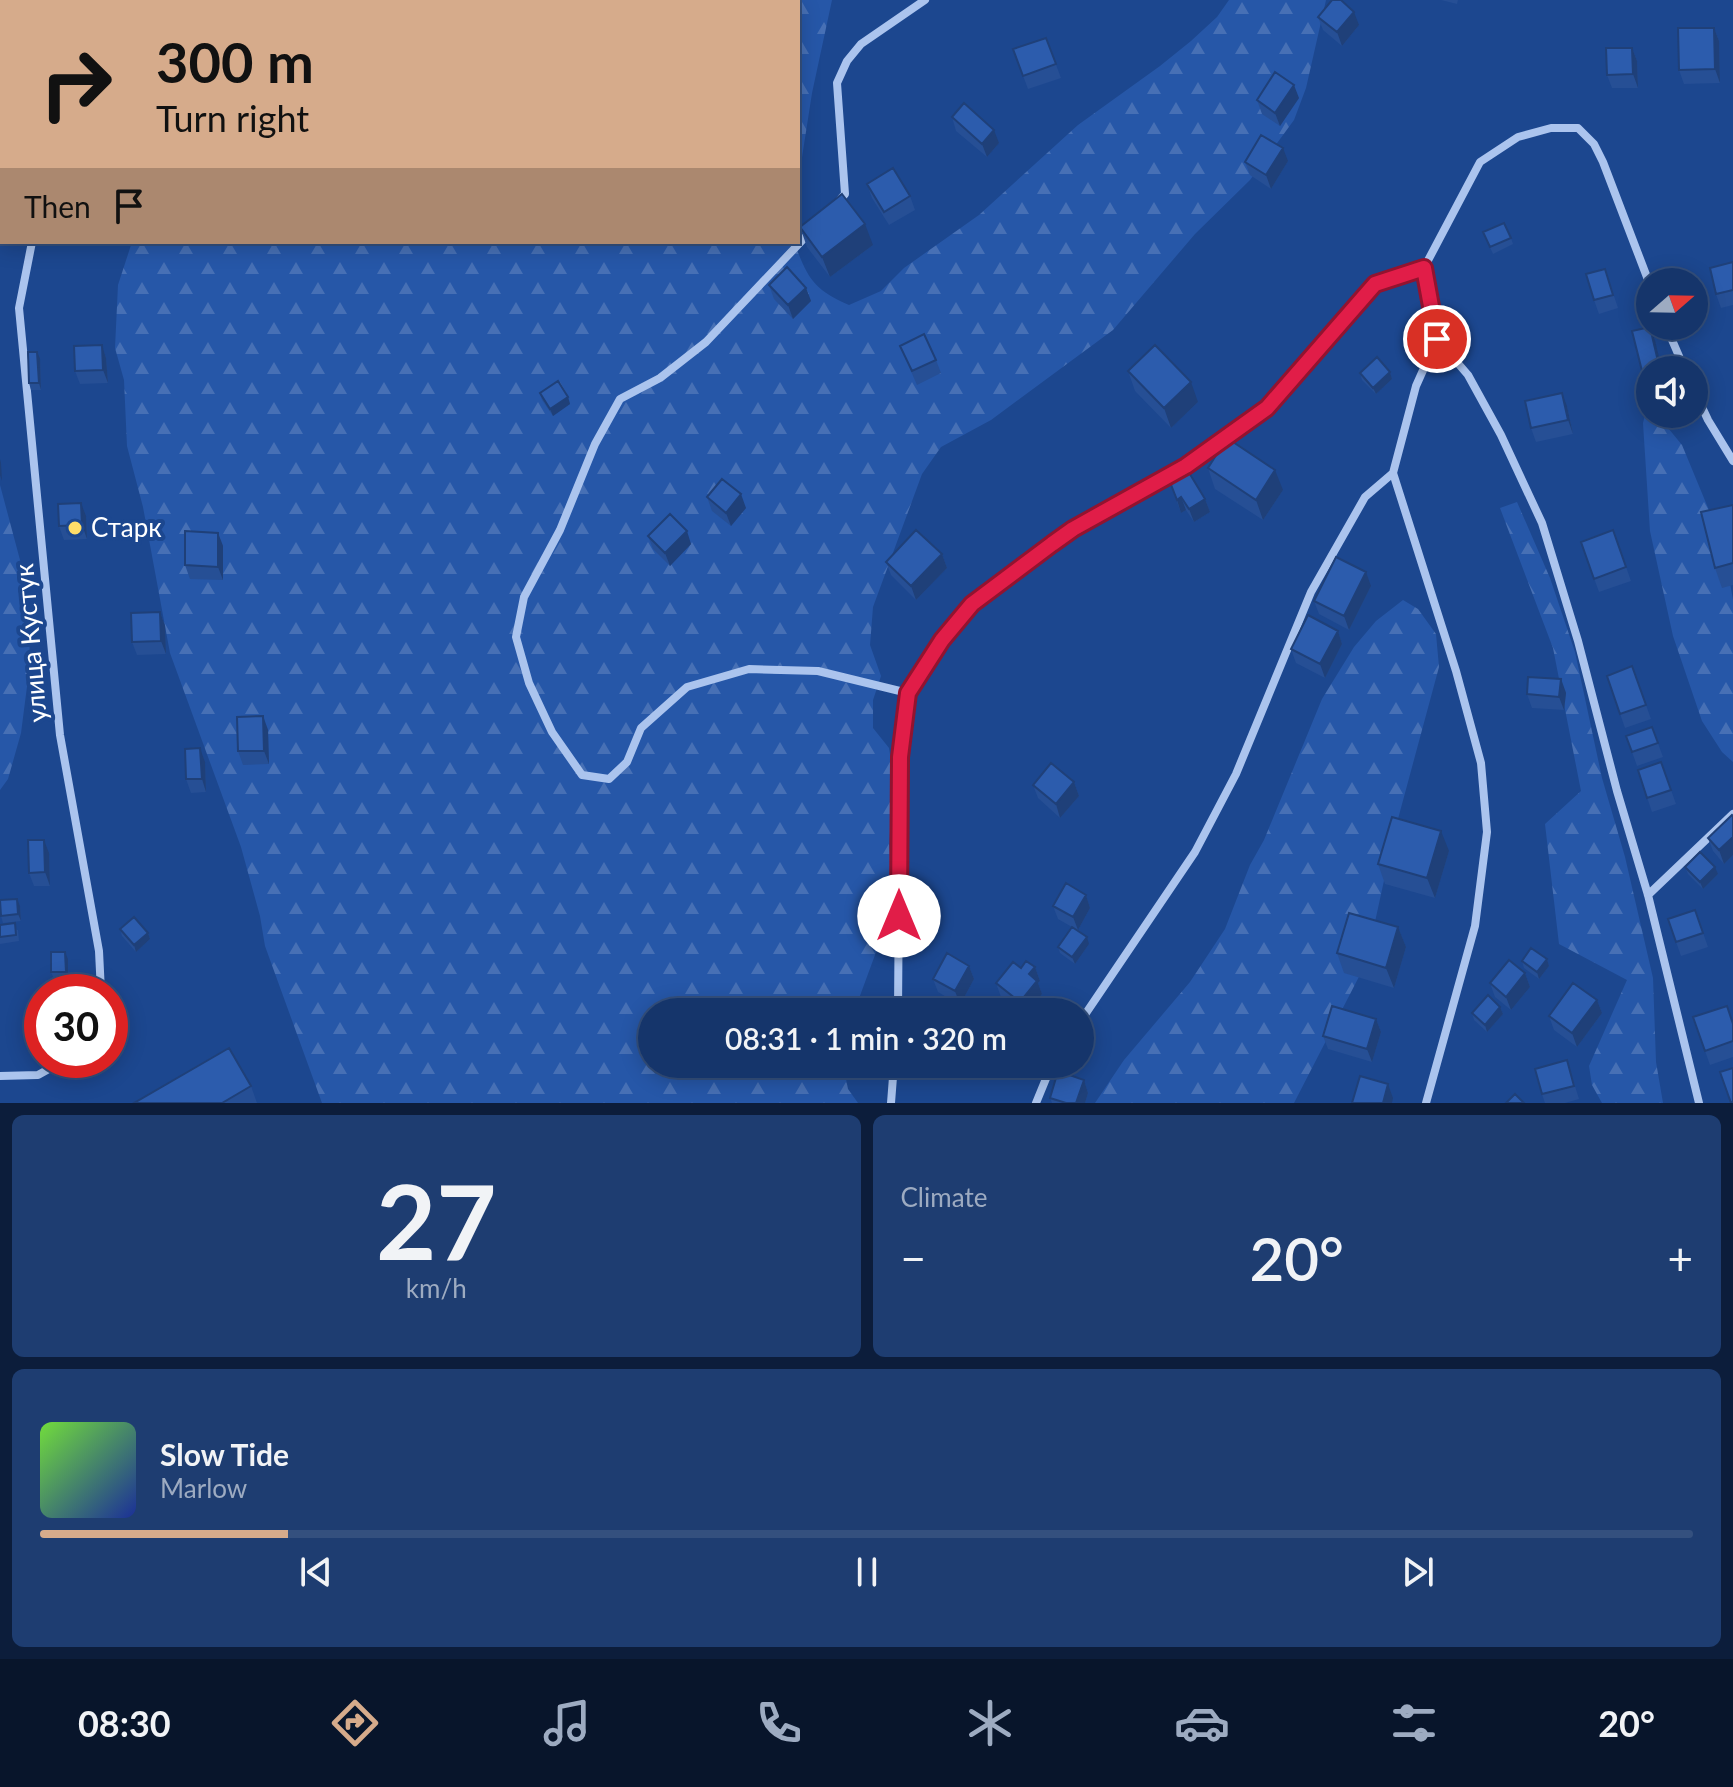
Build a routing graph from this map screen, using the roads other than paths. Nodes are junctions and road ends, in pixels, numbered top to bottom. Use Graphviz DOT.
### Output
graph roads {
  1 [pos="925,0"];
  2 [pos="834,206"];
  3 [pos="823,217"];
  4 [pos="800,242"];
  5 [pos="32,244"];
  6 [pos="798,244"];
  7 [pos="1424,268"];
  8 [pos="1644,268"];
  9 [pos="1437,339"];
  10 [pos="1708,420"];
  11 [pos="1733,461"];
  12 [pos="1393,473"];
  13 [pos="908,693"];
  14 [pos="1733,814"];
  15 [pos="1648,895"];
  16 [pos="100,974"];
  17 [pos="898,998"];
  18 [pos="1094,1001"];
  19 [pos="24,1075"];
  20 [pos="0,1076"];
  21 [pos="893,1078"];
  22 [pos="1046,1078"];
  23 [pos="891,1103"];
  24 [pos="1036,1103"];
  25 [pos="1426,1103"];
  26 [pos="1699,1103"];
  1 -- 2 [label="street"];
  3 -- 4 [label="street"];
  5 -- 16 [label="street, улица Кустук"];
  6 -- 13 [label="street"];
  7 -- 8 [label="street"];
  7 -- 9 [label="street"];
  7 -- 13 [label="street"];
  9 -- 12 [label="street"];
  9 -- 15 [label="street"];
  10 -- 11 [label="street"];
  12 -- 18 [label="street"];
  12 -- 25 [label="street"];
  13 -- 17 [label="street"];
  14 -- 15 [label="street"];
  15 -- 26 [label="street"];
  19 -- 20 [label="street"];
  21 -- 23 [label="street"];
  22 -- 24 [label="street"];
}
